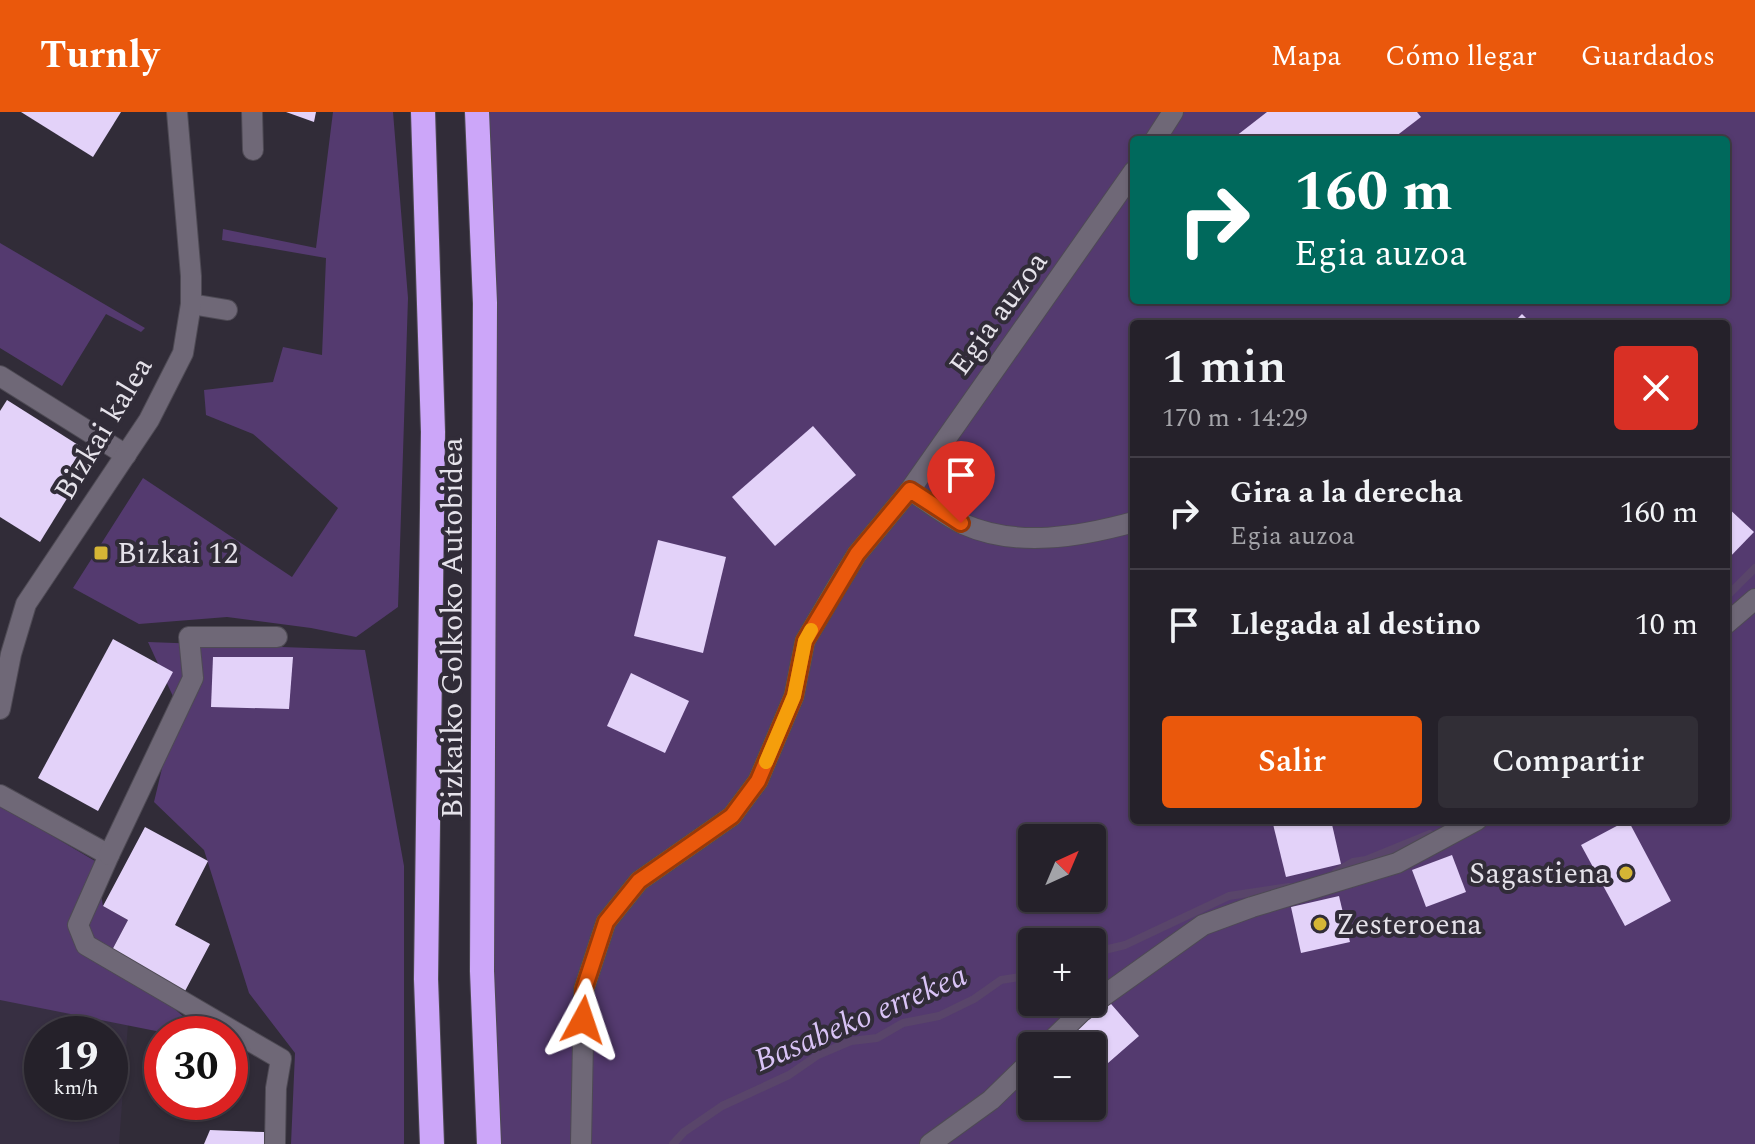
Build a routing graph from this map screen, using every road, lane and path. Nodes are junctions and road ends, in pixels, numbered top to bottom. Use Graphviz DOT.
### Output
graph roads {
  1 [pos="177,112"];
  2 [pos="252,112"];
  3 [pos="423,112"];
  4 [pos="477,112"];
  5 [pos="1173,112"];
  6 [pos="1158,136"];
  7 [pos="253,150"];
  8 [pos="1130,177"];
  9 [pos="191,304"];
  10 [pos="227,310"];
  11 [pos="0,376"];
  12 [pos="126,455"];
  13 [pos="910,490"];
  14 [pos="1130,523"];
  15 [pos="1755,599"];
  16 [pos="1730,621"];
  17 [pos="277,637"];
  18 [pos="6,652"];
  19 [pos="0,709"];
  20 [pos="0,795"];
  21 [pos="1470,824"];
  22 [pos="109,855"];
  23 [pos="1060,1032"];
  24 [pos="1018,1074"];
  25 [pos="275,1144"];
  26 [pos="432,1144"];
  27 [pos="489,1144"];
  28 [pos="581,1144"];
  29 [pos="930,1144"];
  1 -- 9 [label="street, Bizkai kalea"];
  2 -- 7 [label="street"];
  3 -- 26 [label="highway, Bizkaiko Golkoko Autobidea"];
  4 -- 27 [label="highway, Bizkaiko Golkoko Autobidea"];
  5 -- 6 [label="street"];
  8 -- 13 [label="street, Egia auzoa"];
  9 -- 10 [label="street"];
  9 -- 12 [label="street, Bizkai kalea"];
  11 -- 12 [label="street"];
  12 -- 18 [label="street, Bizkai kalea"];
  13 -- 14 [label="street"];
  13 -- 28 [label="street, Egia auzoa"];
  15 -- 16 [label="street"];
  17 -- 22 [label="street"];
  18 -- 19 [label="street, Bizkai kalea"];
  20 -- 22 [label="street"];
  21 -- 23 [label="street"];
  22 -- 25 [label="street"];
  24 -- 29 [label="street"];
}
